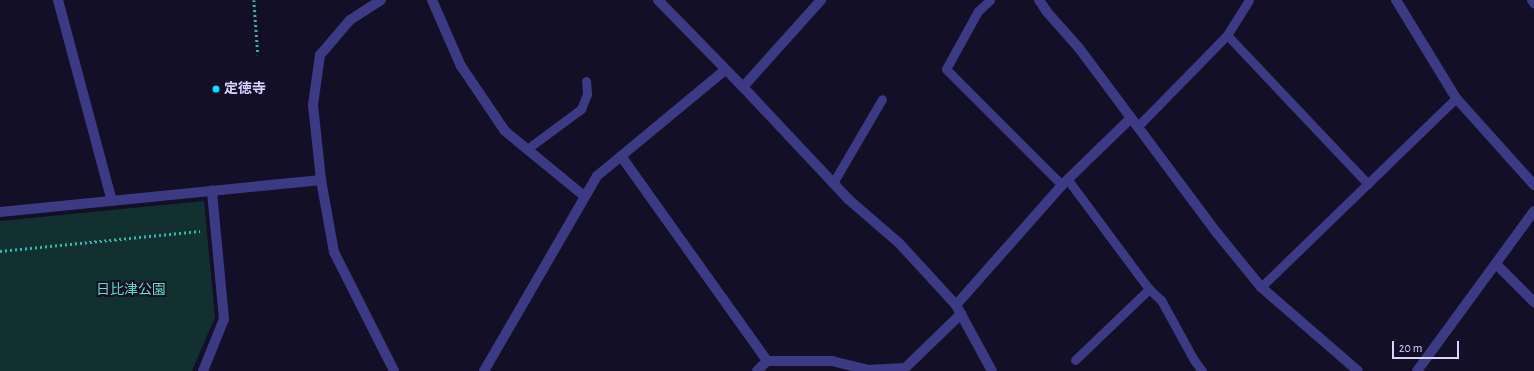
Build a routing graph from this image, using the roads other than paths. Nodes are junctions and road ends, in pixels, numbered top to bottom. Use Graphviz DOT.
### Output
graph roads {
  1 [pos="58,0"];
  2 [pos="381,0"];
  3 [pos="432,0"];
  4 [pos="658,0"];
  5 [pos="821,0"];
  6 [pos="990,0"];
  7 [pos="1039,0"];
  8 [pos="1249,0"];
  9 [pos="1396,0"];
  10 [pos="1532,0"];
  11 [pos="1534,3"];
  12 [pos="1227,34"];
  13 [pos="725,70"];
  14 [pos="586,81"];
  15 [pos="743,87"];
  16 [pos="1456,98"];
  17 [pos="882,99"];
  18 [pos="1131,118"];
  19 [pos="1137,126"];
  20 [pos="527,149"];
  21 [pos="621,156"];
  22 [pos="321,180"];
  23 [pos="1065,182"];
  24 [pos="832,183"];
  25 [pos="1368,184"];
  26 [pos="1534,185"];
  27 [pos="212,191"];
  28 [pos="584,196"];
  29 [pos="112,201"];
  30 [pos="1534,211"];
  31 [pos="0,212"];
  32 [pos="1496,264"];
  33 [pos="1261,287"];
  34 [pos="1148,288"];
  35 [pos="1534,302"];
  36 [pos="958,310"];
  37 [pos="1075,360"];
  38 [pos="767,361"];
  39 [pos="905,370"];
  40 [pos="203,371"];
  41 [pos="394,371"];
  42 [pos="484,371"];
  43 [pos="757,371"];
  44 [pos="992,371"];
  45 [pos="1202,371"];
  46 [pos="1358,371"];
  47 [pos="1417,371"];
  1 -- 29 [label="street"];
  2 -- 22 [label="street"];
  3 -- 20 [label="street"];
  4 -- 13 [label="street"];
  5 -- 15 [label="street"];
  6 -- 23 [label="lane"];
  7 -- 18 [label="street"];
  8 -- 12 [label="lane"];
  9 -- 16 [label="street"];
  10 -- 11 [label="street"];
  12 -- 19 [label="lane"];
  12 -- 25 [label="lane"];
  13 -- 15 [label="street"];
  13 -- 21 [label="street"];
  14 -- 20 [label="lane"];
  15 -- 24 [label="street"];
  16 -- 25 [label="lane"];
  16 -- 26 [label="street"];
  17 -- 24 [label="lane"];
  18 -- 19 [label="street"];
  18 -- 23 [label="street"];
  19 -- 33 [label="street"];
  20 -- 28 [label="street"];
  21 -- 28 [label="street"];
  21 -- 38 [label="street"];
  22 -- 27 [label="street"];
  22 -- 41 [label="street"];
  23 -- 34 [label="lane"];
  23 -- 36 [label="street"];
  24 -- 36 [label="street"];
  25 -- 33 [label="lane"];
  27 -- 29 [label="street"];
  27 -- 40 [label="street"];
  28 -- 42 [label="street"];
  29 -- 31 [label="street"];
  30 -- 32 [label="street"];
  32 -- 35 [label="street"];
  32 -- 47 [label="street"];
  33 -- 46 [label="street"];
  34 -- 37 [label="lane"];
  34 -- 45 [label="lane"];
  36 -- 39 [label="street"];
  36 -- 44 [label="street"];
  38 -- 39 [label="street"];
  38 -- 43 [label="street"];
}
